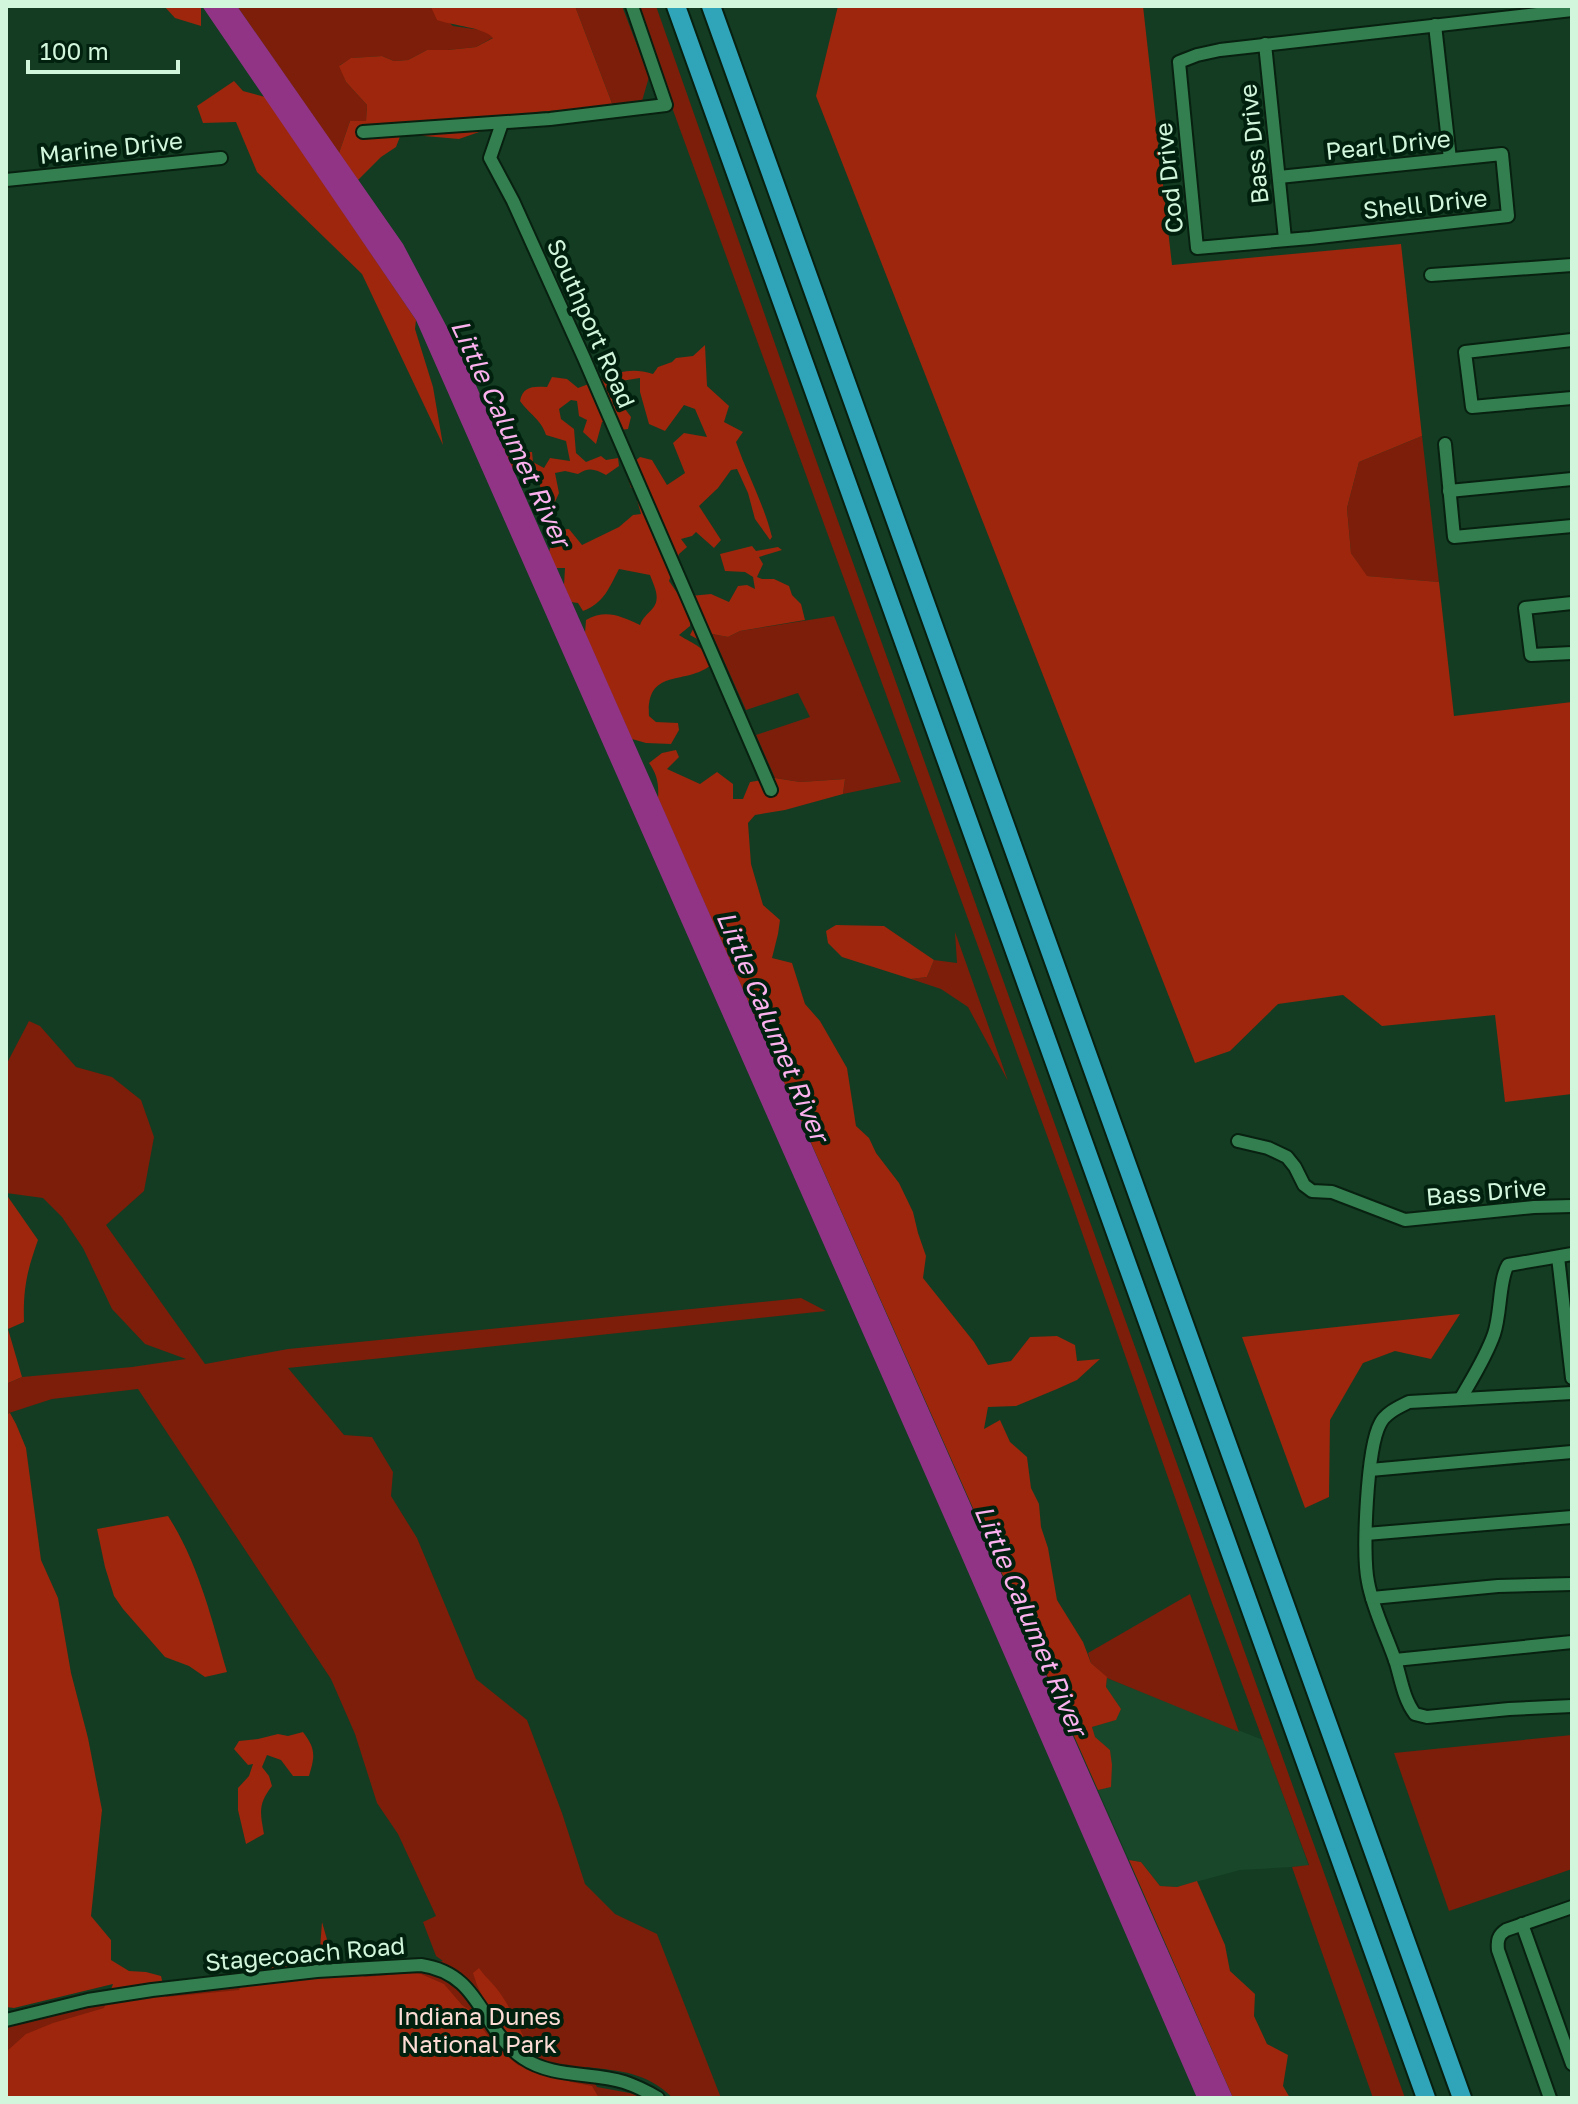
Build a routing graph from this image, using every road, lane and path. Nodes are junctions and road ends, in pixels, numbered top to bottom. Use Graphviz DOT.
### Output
graph roads {
  1 [pos="632,6"];
  2 [pos="676,6"];
  3 [pos="711,6"];
  4 [pos="1572,10"];
  5 [pos="1435,25"];
  6 [pos="1265,44"];
  7 [pos="502,123"];
  8 [pos="363,132"];
  9 [pos="1502,154"];
  10 [pos="221,158"];
  11 [pos="1450,159"];
  12 [pos="1279,177"];
  13 [pos="6,180"];
  14 [pos="1285,239"];
  15 [pos="1572,265"];
  16 [pos="1431,275"];
  17 [pos="1572,340"];
  18 [pos="1572,398"];
  19 [pos="1445,444"];
  20 [pos="1572,479"];
  21 [pos="1449,491"];
  22 [pos="1572,526"];
  23 [pos="1572,603"];
  24 [pos="1572,653"];
  25 [pos="771,790"];
  26 [pos="1238,1141"];
  27 [pos="1572,1206"];
  28 [pos="1572,1254"];
  29 [pos="1558,1257"];
  30 [pos="1569,1328"];
  31 [pos="1572,1378"];
  32 [pos="1572,1393"];
  33 [pos="1461,1398"];
  34 [pos="1572,1452"];
  35 [pos="1370,1470"];
  36 [pos="1572,1517"];
  37 [pos="1366,1534"];
  38 [pos="1572,1584"];
  39 [pos="1372,1598"];
  40 [pos="1572,1642"];
  41 [pos="1395,1660"];
  42 [pos="1572,1706"];
  43 [pos="1572,1907"];
  44 [pos="1522,1924"];
  45 [pos="6,2020"];
  46 [pos="1572,2064"];
  47 [pos="658,2098"];
  48 [pos="1426,2098"];
  49 [pos="1462,2098"];
  50 [pos="1550,2098"];
  1 -- 7 [label="street"];
  2 -- 48 [label="highway"];
  3 -- 49 [label="highway"];
  4 -- 5 [label="street"];
  5 -- 6 [label="street"];
  5 -- 11 [label="street"];
  6 -- 12 [label="street, Bass Drive"];
  6 -- 14 [label="street, Cod Drive"];
  7 -- 8 [label="street"];
  7 -- 25 [label="street, Southport Road"];
  9 -- 11 [label="street, Pearl Drive"];
  9 -- 14 [label="street, Shell Drive"];
  10 -- 13 [label="street, Marine Drive"];
  11 -- 12 [label="street, Pearl Drive"];
  12 -- 14 [label="street, Bass Drive"];
  15 -- 16 [label="street"];
  17 -- 18 [label="street"];
  19 -- 21 [label="street"];
  20 -- 21 [label="street"];
  21 -- 22 [label="street"];
  23 -- 24 [label="street"];
  26 -- 27 [label="street, Bass Drive"];
  28 -- 29 [label="street"];
  29 -- 30 [label="street"];
  29 -- 33 [label="street"];
  30 -- 31 [label="street"];
  32 -- 33 [label="street"];
  33 -- 35 [label="street"];
  34 -- 35 [label="street"];
  35 -- 37 [label="street"];
  36 -- 37 [label="street"];
  37 -- 39 [label="street"];
  38 -- 39 [label="street"];
  39 -- 41 [label="street"];
  40 -- 41 [label="street"];
  41 -- 42 [label="street"];
  43 -- 44 [label="street"];
  44 -- 46 [label="street"];
  44 -- 50 [label="street"];
  45 -- 47 [label="street, Stagecoach Road"];
}
